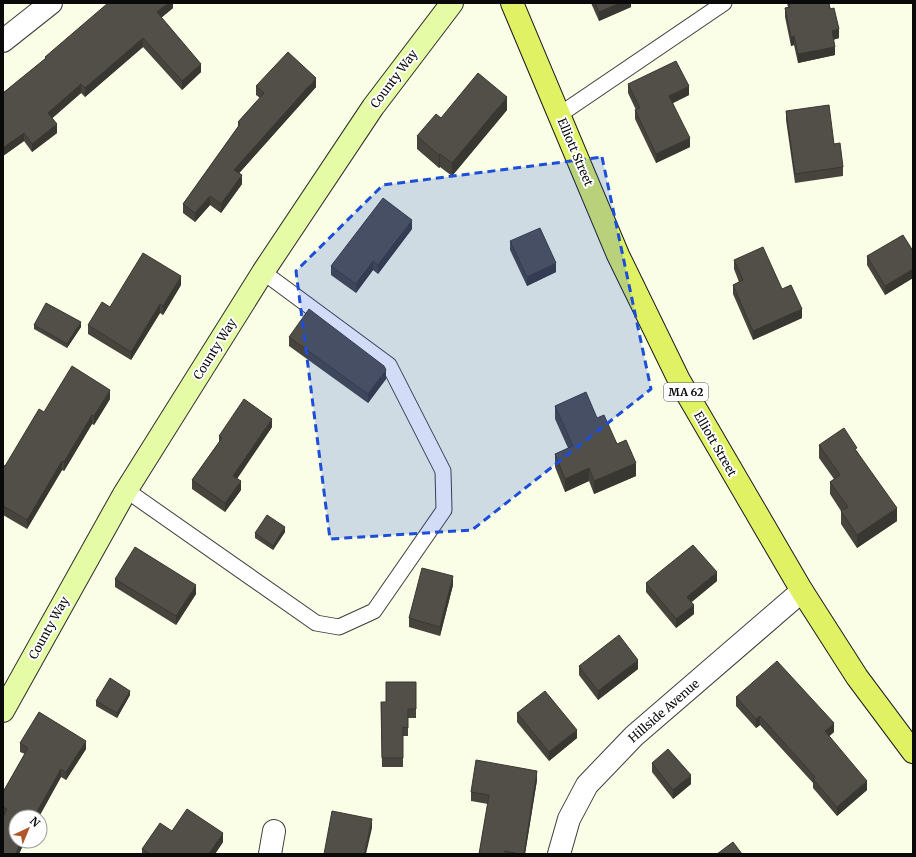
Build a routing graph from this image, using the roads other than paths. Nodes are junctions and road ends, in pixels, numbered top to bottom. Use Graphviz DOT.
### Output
graph roads {
  1 [pos="51,3"];
  2 [pos="452,3"];
  3 [pos="512,3"];
  4 [pos="724,3"];
  5 [pos="3,41"];
  6 [pos="560,115"];
  7 [pos="263,272"];
  8 [pos="126,490"];
  9 [pos="802,591"];
  10 [pos="3,711"];
  11 [pos="913,752"];
  12 [pos="274,830"];
  13 [pos="270,854"];
  14 [pos="559,854"];
  1 -- 5 [label="street"];
  2 -- 7 [label="street, County Way"];
  3 -- 6 [label="main road, Elliott Street / MA 62"];
  4 -- 6 [label="lane"];
  6 -- 9 [label="main road, Elliott Street / MA 62"];
  7 -- 8 [label="street, County Way"];
  7 -- 8 [label="lane"];
  8 -- 10 [label="street, County Way"];
  9 -- 11 [label="main road, Elliott Street / MA 62"];
  9 -- 14 [label="street, Hillside Avenue"];
  12 -- 13 [label="street"];
}
